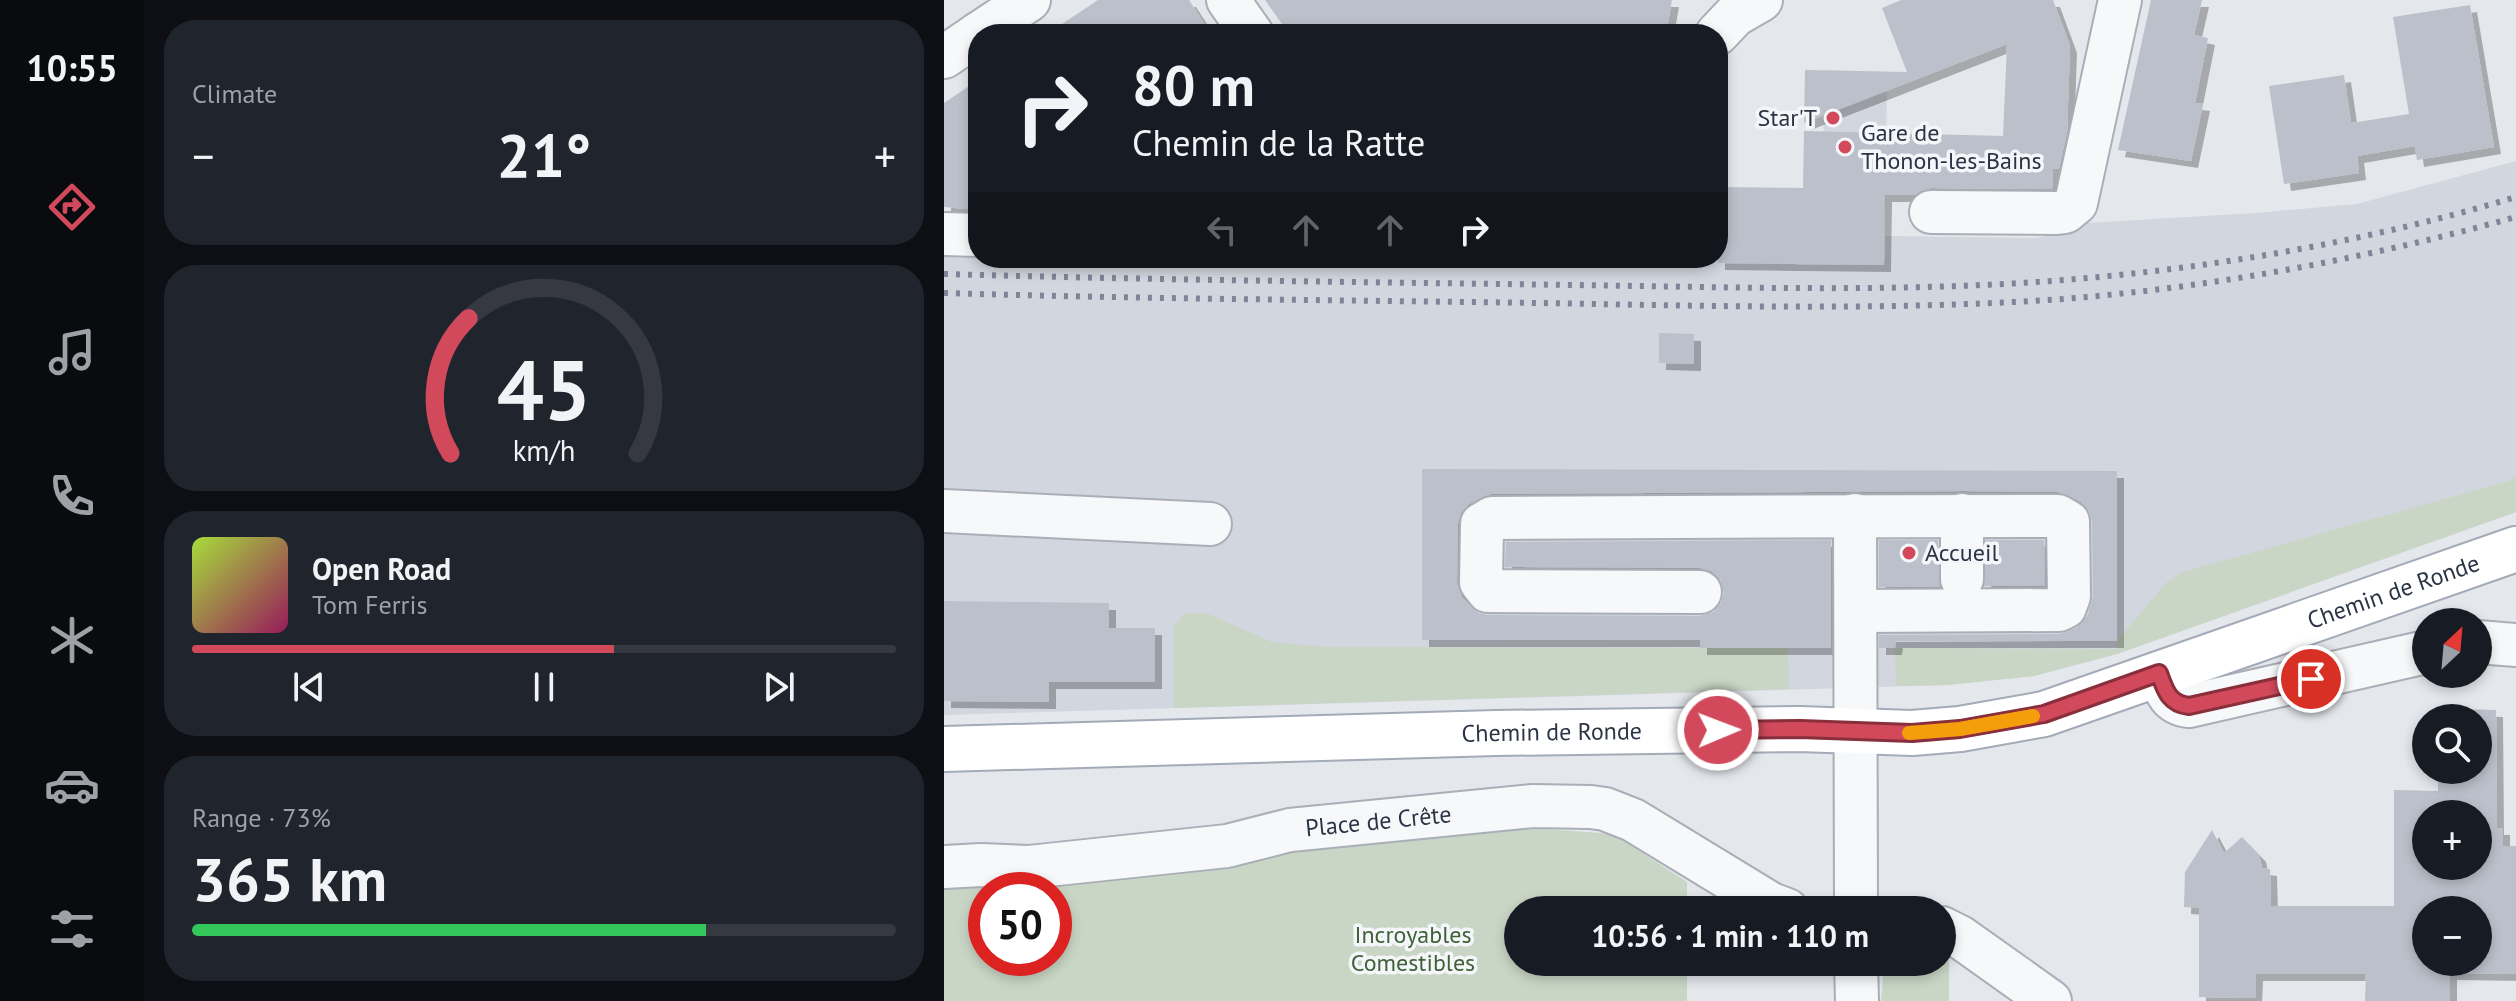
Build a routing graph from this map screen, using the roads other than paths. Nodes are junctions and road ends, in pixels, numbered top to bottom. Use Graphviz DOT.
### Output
graph roads {
  1 [pos="1029,0"];
  2 [pos="1228,0"];
  3 [pos="2120,0"];
  4 [pos="993,24"];
  5 [pos="1245,24"];
  6 [pos="968,41"];
  7 [pos="944,57"];
  8 [pos="1931,212"];
  9 [pos="944,234"];
  10 [pos="968,235"];
  11 [pos="944,511"];
  12 [pos="1855,515"];
  13 [pos="1962,515"];
  14 [pos="1210,524"];
  15 [pos="2516,549"];
  16 [pos="1962,579"];
  17 [pos="1700,592"];
  18 [pos="1856,611"];
  19 [pos="2492,643"];
  20 [pos="2516,645"];
  21 [pos="2412,655"];
  22 [pos="2159,673"];
  23 [pos="1855,732"];
  24 [pos="944,749"];
  25 [pos="944,867"];
  26 [pos="1758,896"];
  27 [pos="1856,896"];
  28 [pos="1956,935"];
  29 [pos="1856,976"];
  30 [pos="1857,1001"];
  31 [pos="2050,1001"];
  1 -- 4 [label="street"];
  2 -- 5 [label="street"];
  3 -- 8 [label="street"];
  6 -- 7 [label="street"];
  9 -- 10 [label="street"];
  11 -- 14 [label="street"];
  12 -- 13 [label="street"];
  12 -- 17 [label="street"];
  12 -- 18 [label="street"];
  13 -- 16 [label="street"];
  13 -- 18 [label="street"];
  15 -- 22 [label="main road, Chemin de Ronde"];
  18 -- 23 [label="street"];
  19 -- 20 [label="street"];
  21 -- 22 [label="street"];
  22 -- 23 [label="main road, Chemin de Ronde"];
  23 -- 24 [label="main road, Chemin de Ronde"];
  23 -- 27 [label="street"];
  25 -- 26 [label="street, Place de Crête"];
  28 -- 31 [label="street"];
  29 -- 30 [label="street"];
}
